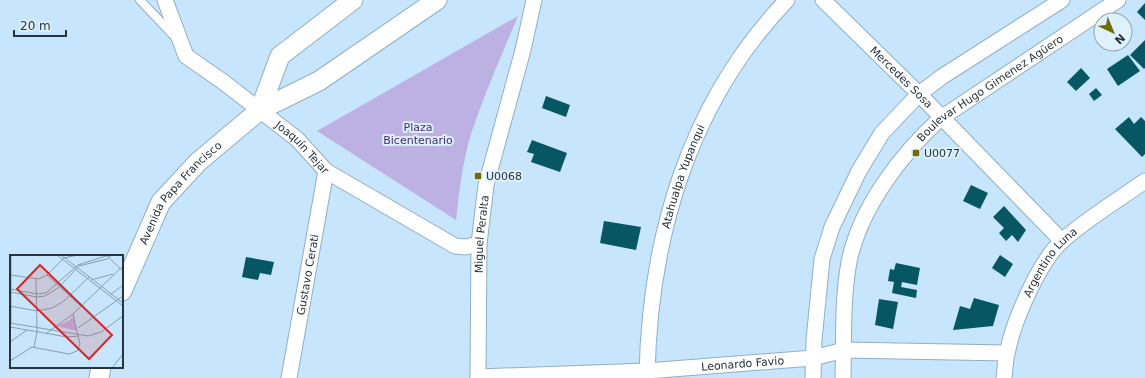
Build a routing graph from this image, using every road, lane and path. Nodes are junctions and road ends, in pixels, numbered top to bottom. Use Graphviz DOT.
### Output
graph roads {
  1 [pos="140,0"];
  2 [pos="165,0"];
  3 [pos="353,0"];
  4 [pos="437,0"];
  5 [pos="534,0"];
  6 [pos="787,0"];
  7 [pos="823,0"];
  8 [pos="1062,0"];
  9 [pos="1118,0"];
  10 [pos="179,41"];
  11 [pos="919,94"];
  12 [pos="260,110"];
  13 [pos="941,118"];
  14 [pos="326,171"];
  15 [pos="1145,181"];
  16 [pos="1062,241"];
  17 [pos="479,244"];
  18 [pos="123,289"];
  19 [pos="844,350"];
  20 [pos="1007,353"];
  21 [pos="813,358"];
  22 [pos="101,368"];
  23 [pos="647,374"];
  24 [pos="478,377"];
  25 [pos="99,378"];
  26 [pos="289,378"];
  27 [pos="813,378"];
  28 [pos="843,378"];
  29 [pos="1004,378"];
  1 -- 10 [label="lane"];
  2 -- 10 [label="street, Joaquín Tejar"];
  3 -- 12 [label="street, Avenida Papa Francisco"];
  4 -- 12 [label="street, Avenida Papa Francisco"];
  5 -- 17 [label="street, Miguel Peralta"];
  6 -- 23 [label="street, Atahualpa Yupanqui"];
  7 -- 11 [label="street, Mercedes Sosa"];
  8 -- 11 [label="street"];
  9 -- 13 [label="street, Boulevar Hugo Gimenez Agüero"];
  10 -- 12 [label="street, Joaquín Tejar"];
  11 -- 13 [label="street, Mercedes Sosa"];
  11 -- 21 [label="street"];
  12 -- 14 [label="street, Joaquín Tejar"];
  12 -- 18 [label="street, Avenida Papa Francisco"];
  13 -- 16 [label="street, Mercedes Sosa"];
  13 -- 19 [label="street, Boulevar Hugo Gimenez Agüero"];
  14 -- 17 [label="street, Joaquín Tejar"];
  14 -- 26 [label="street, Gustavo Cerati"];
  15 -- 16 [label="street, Argentino Luna"];
  16 -- 20 [label="street, Argentino Luna"];
  17 -- 24 [label="street, Miguel Peralta"];
  19 -- 20 [label="street, Leonardo Favio"];
  19 -- 21 [label="street, Leonardo Favio"];
  19 -- 28 [label="street, Boulevar Hugo Gimenez Agüero"];
  20 -- 29 [label="street, Argentino Luna"];
  21 -- 23 [label="street, Leonardo Favio"];
  21 -- 27 [label="street"];
  22 -- 25 [label="street"];
  23 -- 24 [label="street, Leonardo Favio"];
}
